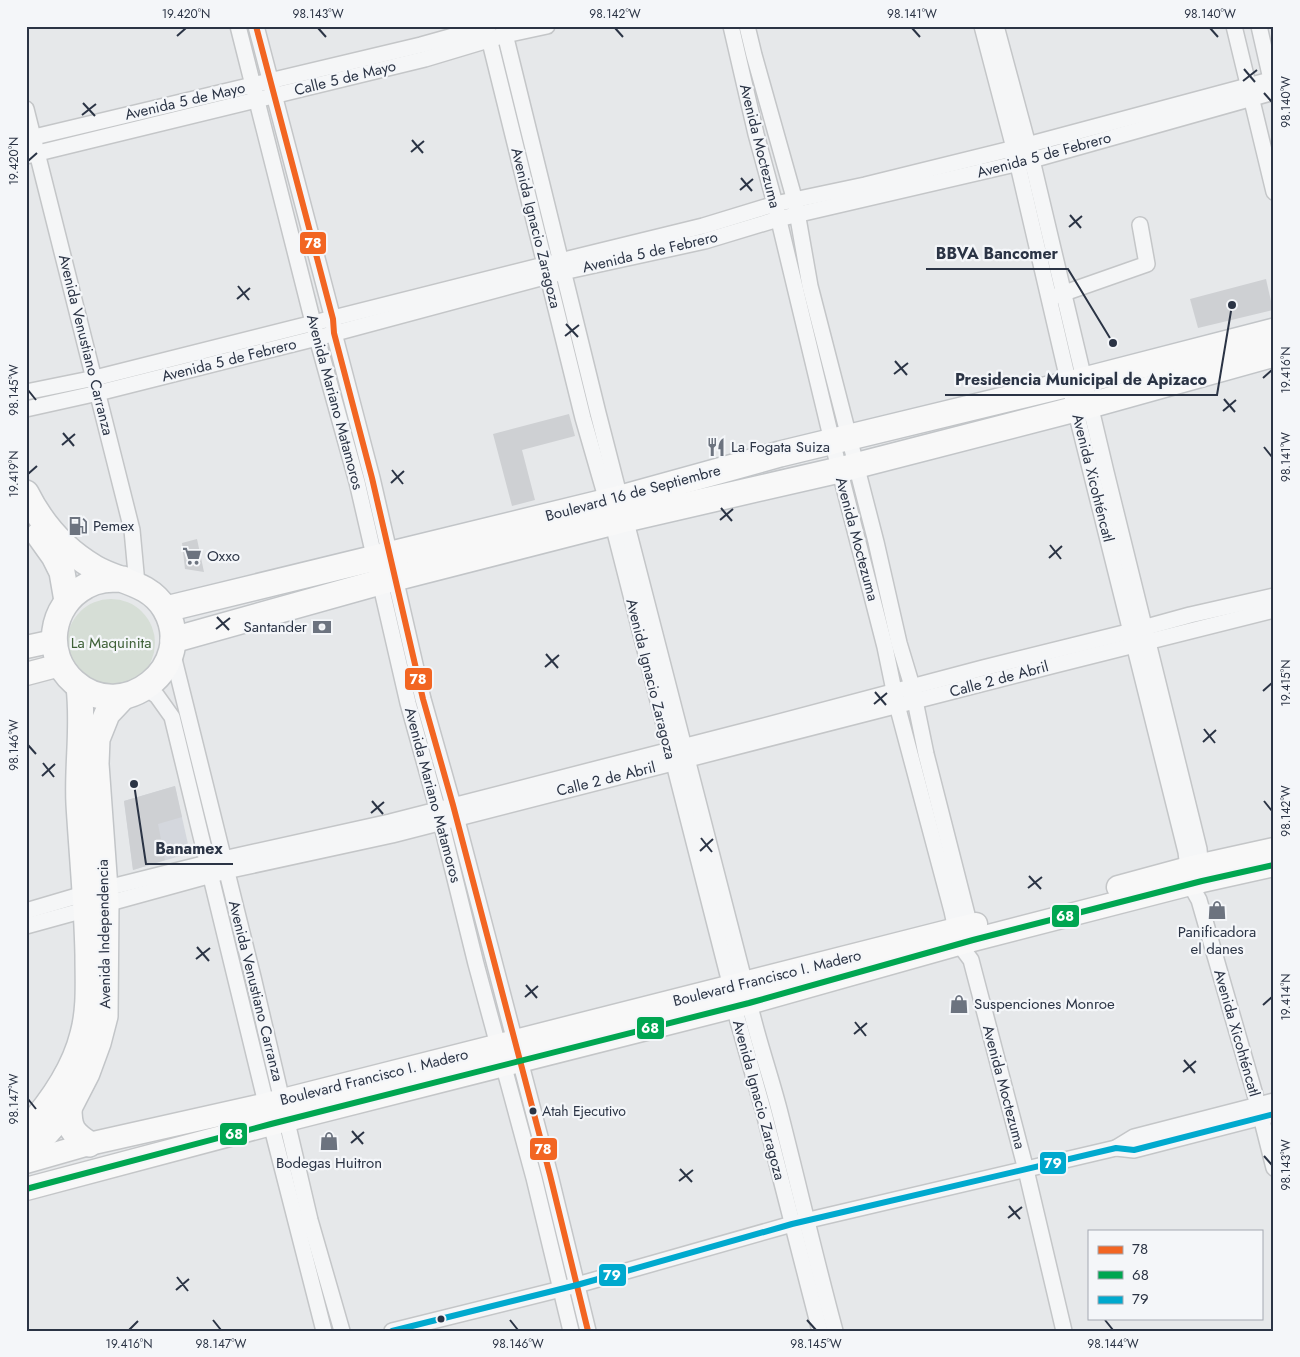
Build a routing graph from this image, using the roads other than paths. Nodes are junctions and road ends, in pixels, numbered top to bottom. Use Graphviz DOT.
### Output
graph roads {
  1 [pos="238,26"];
  2 [pos="256,26"];
  3 [pos="547,26"];
  4 [pos="731,26"];
  5 [pos="747,26"];
  6 [pos="982,26"];
  7 [pos="996,26"];
  8 [pos="1234,26"];
  9 [pos="1259,26"];
  10 [pos="488,30"];
  11 [pos="504,31"];
  12 [pos="754,56"];
  13 [pos="739,60"];
  14 [pos="348,70"];
  15 [pos="1001,70"];
  16 [pos="269,80"];
  17 [pos="1273,87"];
  18 [pos="1250,91"];
  19 [pos="256,92"];
  20 [pos="273,96"];
  21 [pos="190,100"];
  22 [pos="26,109"];
  23 [pos="194,115"];
  24 [pos="119,117"];
  25 [pos="774,130"];
  26 [pos="1100,132"];
  27 [pos="122,133"];
  28 [pos="756,134"];
  29 [pos="30,138"];
  30 [pos="1021,147"];
  31 [pos="32,155"];
  32 [pos="1024,162"];
  33 [pos="933,167"];
  34 [pos="936,183"];
  35 [pos="866,192"];
  36 [pos="1274,192"];
  37 [pos="796,208"];
  38 [pos="304,211"];
  39 [pos="776,211"];
  40 [pos="287,216"];
  41 [pos="1140,225"];
  42 [pos="562,266"];
  43 [pos="547,271"];
  44 [pos="803,288"];
  45 [pos="1056,296"];
  46 [pos="334,326"];
  47 [pos="316,331"];
  48 [pos="1274,331"];
  49 [pos="583,348"];
  50 [pos="568,352"];
  51 [pos="1274,354"];
  52 [pos="1077,382"];
  53 [pos="96,386"];
  54 [pos="26,392"];
  55 [pos="1083,407"];
  56 [pos="26,409"];
  57 [pos="598,413"];
  58 [pos="583,418"];
  59 [pos="841,440"];
  60 [pos="848,467"];
  61 [pos="372,478"];
  62 [pos="357,482"];
  63 [pos="26,493"];
  64 [pos="616,510"];
  65 [pos="26,516"];
  66 [pos="876,542"];
  67 [pos="860,546"];
  68 [pos="385,568"];
  69 [pos="130,582"];
  70 [pos="1274,596"];
  71 [pos="67,602"];
  72 [pos="166,610"];
  73 [pos="1274,610"];
  74 [pos="1240,611"];
  75 [pos="1140,637"];
  76 [pos="54,641"];
  77 [pos="172,645"];
  78 [pos="892,645"];
  79 [pos="26,647"];
  80 [pos="1053,658"];
  81 [pos="60,665"];
  82 [pos="983,668"];
  83 [pos="26,674"];
  84 [pos="985,683"];
  85 [pos="79,687"];
  86 [pos="146,688"];
  87 [pos="913,694"];
  88 [pos="123,697"];
  89 [pos="895,698"];
  90 [pos="423,699"];
  91 [pos="408,704"];
  92 [pos="686,752"];
  93 [pos="926,754"];
  94 [pos="671,756"];
  95 [pos="911,757"];
  96 [pos="447,813"];
  97 [pos="950,846"];
  98 [pos="1274,848"];
  99 [pos="712,850"];
  100 [pos="935,850"];
  101 [pos="696,855"];
  102 [pos="224,865"];
  103 [pos="1274,865"];
  104 [pos="209,870"];
  105 [pos="1196,880"];
  106 [pos="475,892"];
  107 [pos="459,895"];
  108 [pos="96,898"];
  109 [pos="26,911"];
  110 [pos="26,926"];
  111 [pos="966,940"];
  112 [pos="493,960"];
  113 [pos="476,964"];
  114 [pos="253,977"];
  115 [pos="237,982"];
  116 [pos="740,995"];
  117 [pos="508,1053"];
  118 [pos="1274,1101"];
  119 [pos="69,1108"];
  120 [pos="277,1112"];
  121 [pos="1264,1112"];
  122 [pos="26,1131"];
  123 [pos="89,1144"];
  124 [pos="26,1156"];
  125 [pos="26,1162"];
  126 [pos="1274,1168"];
  127 [pos="1026,1170"];
  128 [pos="26,1189"];
  129 [pos="304,1222"];
  130 [pos="799,1223"];
  131 [pos="577,1285"];
  132 [pos="560,1290"];
  133 [pos="324,1331"];
  134 [pos="342,1331"];
  135 [pos="392,1331"];
  136 [pos="571,1331"];
  137 [pos="588,1331"];
  138 [pos="820,1331"];
  139 [pos="835,1331"];
  140 [pos="1064,1331"];
  1 -- 19 [label="street, Avenida Mariano Matamoros"];
  2 -- 16 [label="street, Avenida Mariano Matamoros"];
  3 -- 11 [label="street, Calle 5 de Mayo"];
  4 -- 13 [label="street, Avenida Moctezuma"];
  5 -- 12 [label="street, Avenida Moctezuma"];
  6 -- 15 [label="street, Avenida Xicohténcatl"];
  7 -- 15 [label="street, Avenida Xicohténcatl"];
  8 -- 18 [label="street"];
  9 -- 17 [label="street"];
  10 -- 11 [label="street, Calle 5 de Mayo"];
  10 -- 14 [label="street, Calle 5 de Mayo"];
  10 -- 43 [label="street, Avenida Ignacio Zaragoza"];
  11 -- 42 [label="street, Avenida Ignacio Zaragoza"];
  12 -- 13 [label="street"];
  12 -- 25 [label="street, Avenida Moctezuma"];
  13 -- 28 [label="street, Avenida Moctezuma"];
  14 -- 16 [label="street, Avenida 5 de Mayo"];
  14 -- 20 [label="street, Calle 5 de Mayo"];
  15 -- 30 [label="street, Avenida Xicohténcatl"];
  16 -- 19 [label="street, Avenida 5 de Mayo"];
  16 -- 20 [label="street, Avenida Mariano Matamoros"];
  17 -- 18 [label="street, Avenida 5 de Febrero"];
  18 -- 26 [label="street, Avenida 5 de Febrero"];
  18 -- 36 [label="street"];
  19 -- 20 [label="street, Calle 5 de Mayo"];
  19 -- 21 [label="street, Avenida 5 de Mayo"];
  19 -- 23 [label="street, Calle 5 de Mayo"];
  19 -- 40 [label="street, Avenida Mariano Matamoros"];
  20 -- 38 [label="street, Avenida Mariano Matamoros"];
  21 -- 23 [label="street"];
  21 -- 24 [label="street, Avenida 5 de Mayo"];
  22 -- 29 [label="street, Avenida Venustiano Carranza"];
  23 -- 27 [label="street, Calle 5 de Mayo"];
  24 -- 27 [label="street"];
  24 -- 29 [label="street, Avenida 5 de Mayo"];
  25 -- 28 [label="street"];
  25 -- 37 [label="street, Avenida Moctezuma"];
  26 -- 30 [label="street, Avenida 5 de Febrero"];
  26 -- 32 [label="street, Avenida 5 de Febrero"];
  27 -- 31 [label="street, Calle 5 de Mayo"];
  28 -- 39 [label="street, Avenida Moctezuma"];
  29 -- 31 [label="street, Avenida Venustiano Carranza"];
  30 -- 32 [label="street, Avenida Xicohténcatl"];
  30 -- 33 [label="street, Avenida 5 de Febrero"];
  31 -- 53 [label="street, Avenida Venustiano Carranza"];
  32 -- 34 [label="street, Avenida 5 de Febrero"];
  32 -- 45 [label="street, Avenida Xicohténcatl"];
  33 -- 34 [label="street"];
  33 -- 35 [label="street, Avenida 5 de Febrero"];
  34 -- 35 [label="street, Avenida 5 de Febrero"];
  35 -- 37 [label="street, Avenida 5 de Febrero"];
  37 -- 39 [label="street, Avenida 5 de Febrero"];
  37 -- 44 [label="street, Avenida Moctezuma"];
  38 -- 40 [label="street"];
  38 -- 46 [label="street, Avenida Mariano Matamoros"];
  39 -- 42 [label="street, Avenida 5 de Febrero"];
  39 -- 44 [label="street, Avenida Moctezuma"];
  40 -- 47 [label="street, Avenida Mariano Matamoros"];
  41 -- 45 [label="street"];
  42 -- 43 [label="street, Avenida 5 de Febrero"];
  42 -- 49 [label="street, Avenida Ignacio Zaragoza"];
  43 -- 46 [label="street, Avenida 5 de Febrero"];
  43 -- 50 [label="street, Avenida Ignacio Zaragoza"];
  44 -- 59 [label="street, Avenida Moctezuma"];
  45 -- 52 [label="street, Avenida Xicohténcatl"];
  46 -- 47 [label="street, Avenida 5 de Febrero"];
  46 -- 61 [label="street, Avenida Mariano Matamoros"];
  47 -- 53 [label="street, Avenida 5 de Febrero"];
  47 -- 62 [label="street, Avenida Mariano Matamoros"];
  48 -- 52 [label="main road, Boulevard 16 de Septiembre"];
  49 -- 50 [label="street"];
  49 -- 57 [label="street, Avenida Ignacio Zaragoza"];
  50 -- 58 [label="street, Avenida Ignacio Zaragoza"];
  51 -- 55 [label="main road, Boulevard 16 de Septiembre"];
  52 -- 55 [label="street, Avenida Xicohténcatl"];
  52 -- 59 [label="main road, Boulevard 16 de Septiembre"];
  53 -- 54 [label="street, Avenida 5 de Febrero"];
  53 -- 56 [label="street, Avenida 5 de Febrero"];
  53 -- 69 [label="street, Avenida Venustiano Carranza"];
  55 -- 60 [label="main road, Boulevard 16 de Septiembre"];
  55 -- 75 [label="street, Avenida Xicohténcatl"];
  57 -- 58 [label="street"];
  57 -- 64 [label="street, Avenida Ignacio Zaragoza"];
  58 -- 64 [label="street, Avenida Ignacio Zaragoza"];
  59 -- 60 [label="street, Avenida Moctezuma"];
  59 -- 64 [label="main road, Boulevard 16 de Septiembre"];
  60 -- 64 [label="main road, Boulevard 16 de Septiembre"];
  60 -- 66 [label="street, Avenida Moctezuma"];
  60 -- 67 [label="street, Avenida Moctezuma"];
  61 -- 62 [label="street"];
  61 -- 68 [label="street, Avenida Mariano Matamoros"];
  62 -- 68 [label="street, Avenida Mariano Matamoros"];
  63 -- 69 [label="main road"];
  64 -- 68 [label="main road, Boulevard 16 de Septiembre"];
  64 -- 92 [label="street, Avenida Ignacio Zaragoza"];
  64 -- 94 [label="street, Avenida Ignacio Zaragoza"];
  65 -- 71 [label="main road"];
  66 -- 67 [label="street"];
  66 -- 78 [label="street, Avenida Moctezuma"];
  67 -- 78 [label="street, Avenida Moctezuma"];
  68 -- 72 [label="main road, Boulevard 16 de Septiembre"];
  68 -- 77 [label="main road, Boulevard 16 de Septiembre"];
  68 -- 90 [label="street, Avenida Mariano Matamoros"];
  68 -- 91 [label="street, Avenida Mariano Matamoros"];
  69 -- 71 [label="main road"];
  69 -- 72 [label="main road"];
  70 -- 74 [label="street, Calle 2 de Abril"];
  71 -- 76 [label="main road"];
  72 -- 77 [label="main road"];
  73 -- 74 [label="street, Calle 2 de Abril"];
  74 -- 75 [label="street, Calle 2 de Abril"];
  75 -- 80 [label="street, Calle 2 de Abril"];
  75 -- 105 [label="street, Avenida Xicohténcatl"];
  76 -- 79 [label="main road"];
  76 -- 81 [label="main road"];
  77 -- 86 [label="main road"];
  77 -- 102 [label="street, Avenida Venustiano Carranza"];
  78 -- 87 [label="street, Avenida Moctezuma"];
  78 -- 89 [label="street, Avenida Moctezuma"];
  80 -- 82 [label="street, Calle 2 de Abril"];
  80 -- 84 [label="street, Calle 2 de Abril"];
  81 -- 83 [label="main road"];
  81 -- 85 [label="main road"];
  82 -- 84 [label="street"];
  82 -- 87 [label="street, Calle 2 de Abril"];
  84 -- 87 [label="street, Calle 2 de Abril"];
  85 -- 88 [label="main road"];
  85 -- 108 [label="main road, Avenida Independencia"];
  86 -- 88 [label="main road"];
  86 -- 104 [label="street, Avenida Venustiano Carranza"];
  87 -- 89 [label="street, Calle 2 de Abril"];
  87 -- 93 [label="street, Avenida Moctezuma"];
  88 -- 108 [label="main road, Avenida Independencia"];
  89 -- 92 [label="street, Calle 2 de Abril"];
  89 -- 95 [label="street, Avenida Moctezuma"];
  90 -- 91 [label="street"];
  90 -- 96 [label="street, Avenida Mariano Matamoros"];
  91 -- 96 [label="street, Avenida Mariano Matamoros"];
  92 -- 94 [label="street, Calle 2 de Abril"];
  92 -- 99 [label="street, Avenida Ignacio Zaragoza"];
  93 -- 95 [label="street"];
  93 -- 97 [label="street, Avenida Moctezuma"];
  94 -- 96 [label="street, Calle 2 de Abril"];
  94 -- 101 [label="street, Avenida Ignacio Zaragoza"];
  95 -- 100 [label="street, Avenida Moctezuma"];
  96 -- 102 [label="street, Calle 2 de Abril"];
  96 -- 106 [label="street, Avenida Mariano Matamoros"];
  96 -- 107 [label="street, Avenida Mariano Matamoros"];
  97 -- 100 [label="street"];
  97 -- 111 [label="street, Avenida Moctezuma"];
  98 -- 105 [label="main road, Boulevard Francisco I. Madero"];
  99 -- 101 [label="street"];
  99 -- 116 [label="street, Avenida Ignacio Zaragoza"];
  100 -- 111 [label="street, Avenida Moctezuma"];
  101 -- 116 [label="street, Avenida Ignacio Zaragoza"];
  102 -- 104 [label="street, Calle 2 de Abril"];
  102 -- 114 [label="street, Avenida Venustiano Carranza"];
  103 -- 105 [label="main road, Boulevard Francisco I. Madero"];
  104 -- 108 [label="street, Calle 2 de Abril"];
  104 -- 115 [label="street, Avenida Venustiano Carranza"];
  105 -- 111 [label="main road, Boulevard Francisco I. Madero"];
  105 -- 121 [label="street, Avenida Xicohténcatl"];
  106 -- 107 [label="street"];
  106 -- 112 [label="street, Avenida Mariano Matamoros"];
  107 -- 113 [label="street, Avenida Mariano Matamoros"];
  108 -- 109 [label="street, Calle 2 de Abril"];
  108 -- 110 [label="street, Calle 2 de Abril"];
  108 -- 119 [label="main road, Avenida Independencia"];
  108 -- 122 [label="main road, Avenida Independencia"];
  111 -- 116 [label="main road, Boulevard Francisco I. Madero"];
  111 -- 127 [label="street, Avenida Moctezuma"];
  112 -- 113 [label="street"];
  112 -- 117 [label="street, Avenida Mariano Matamoros"];
  113 -- 117 [label="street, Avenida Mariano Matamoros"];
  114 -- 115 [label="street"];
  114 -- 120 [label="street, Avenida Venustiano Carranza"];
  115 -- 120 [label="street, Avenida Venustiano Carranza"];
  116 -- 117 [label="main road, Boulevard Francisco I. Madero"];
  116 -- 130 [label="street, Avenida Ignacio Zaragoza"];
  117 -- 120 [label="main road, Boulevard Francisco I. Madero"];
  117 -- 131 [label="street, Avenida Mariano Matamoros"];
  117 -- 132 [label="street, Avenida Mariano Matamoros"];
  118 -- 121 [label="street"];
  119 -- 123 [label="main road"];
  119 -- 124 [label="main road, Avenida Independencia"];
  120 -- 123 [label="main road, Boulevard Francisco I. Madero"];
  120 -- 128 [label="main road, Boulevard Francisco I. Madero"];
  120 -- 129 [label="street, Avenida Venustiano Carranza"];
  121 -- 126 [label="street, Avenida Xicohténcatl"];
  121 -- 127 [label="street"];
  123 -- 125 [label="main road, Boulevard Francisco I. Madero"];
  127 -- 130 [label="street"];
  127 -- 140 [label="street, Avenida Moctezuma"];
  129 -- 133 [label="street, Avenida Venustiano Carranza"];
  129 -- 134 [label="street, Avenida Venustiano Carranza"];
  130 -- 131 [label="street"];
  130 -- 138 [label="street, Avenida Ignacio Zaragoza"];
  130 -- 139 [label="street, Avenida Ignacio Zaragoza"];
  131 -- 132 [label="street"];
  131 -- 137 [label="street, Avenida Mariano Matamoros"];
  132 -- 135 [label="street"];
  132 -- 136 [label="street, Avenida Mariano Matamoros"];
}
